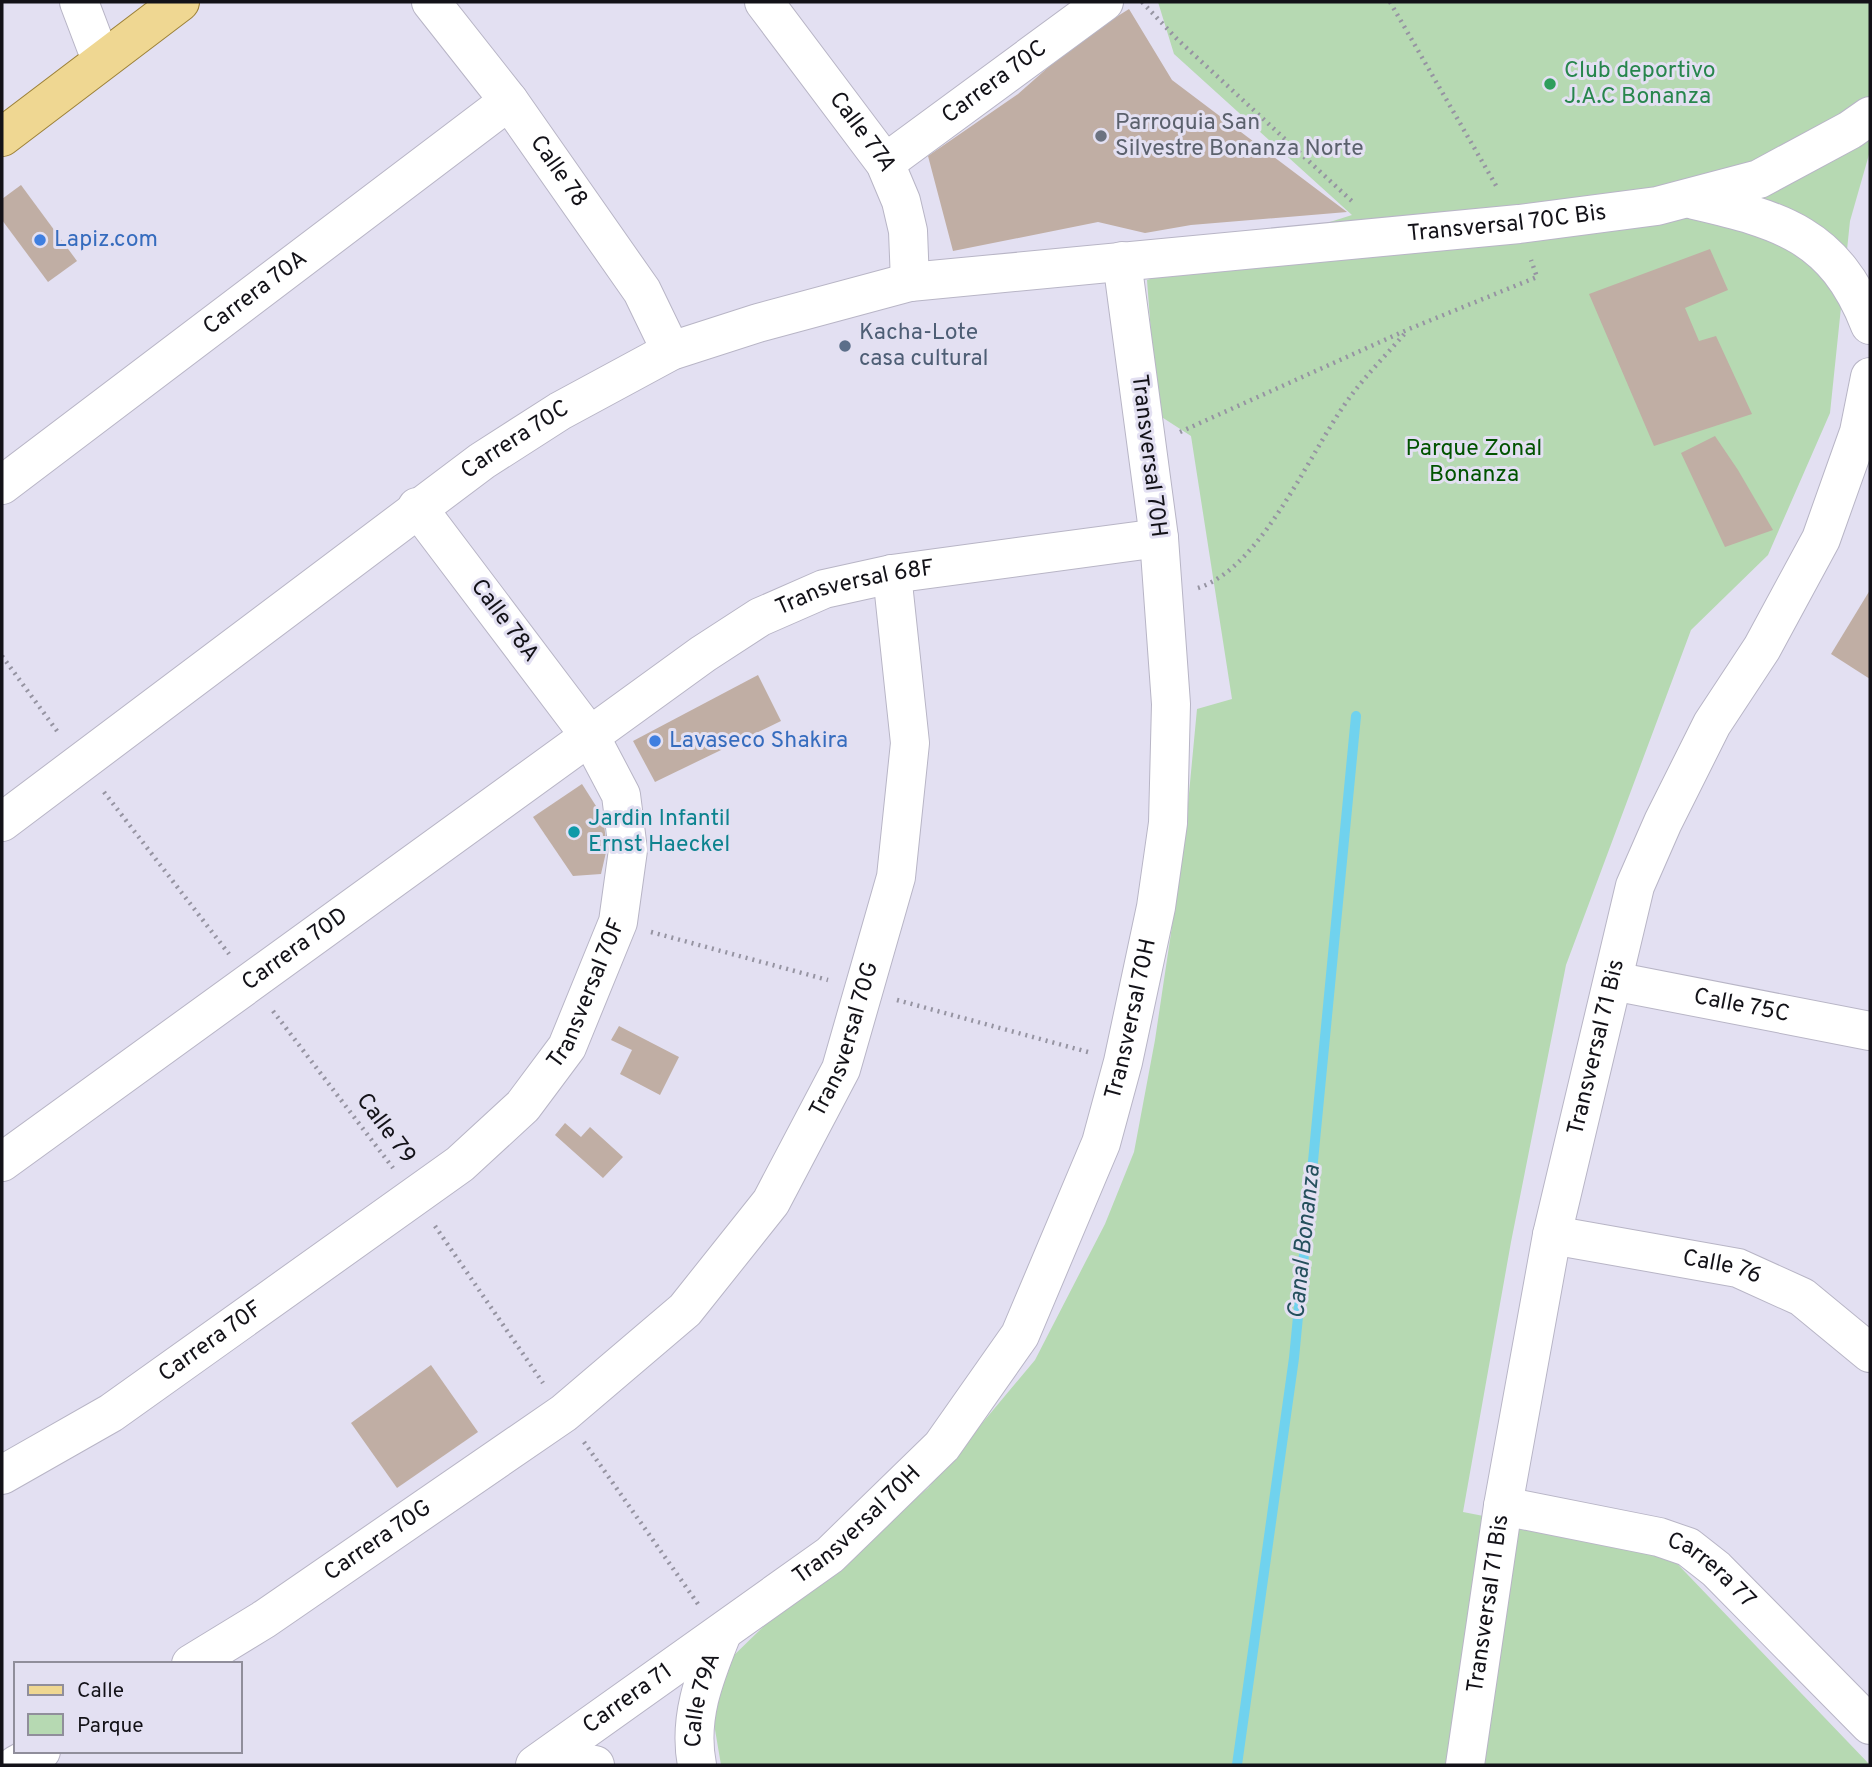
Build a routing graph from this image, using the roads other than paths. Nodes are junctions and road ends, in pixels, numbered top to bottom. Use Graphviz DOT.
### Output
graph roads {
  1 [pos="79,2"];
  2 [pos="180,2"];
  3 [pos="431,2"];
  4 [pos="764,2"];
  5 [pos="1104,2"];
  6 [pos="101,61"];
  7 [pos="509,101"];
  8 [pos="1870,116"];
  9 [pos="2,137"];
  10 [pos="885,163"];
  11 [pos="1692,199"];
  12 [pos="1122,261"];
  13 [pos="910,282"];
  14 [pos="1870,325"];
  15 [pos="671,351"];
  16 [pos="1870,377"];
  17 [pos="2,485"];
  18 [pos="417,507"];
  19 [pos="1158,538"];
  20 [pos="892,573"];
  21 [pos="590,736"];
  22 [pos="2,822"];
  23 [pos="1613,981"];
  24 [pos="1870,1031"];
  25 [pos="2,1162"];
  26 [pos="415,1197"];
  27 [pos="1552,1235"];
  28 [pos="1870,1353"];
  29 [pos="564,1413"];
  30 [pos="2,1475"];
  31 [pos="1503,1506"];
  32 [pos="721,1636"];
  33 [pos="194,1662"];
  34 [pos="1870,1726"];
  35 [pos="37,1753"];
  36 [pos="542,1762"];
  37 [pos="16,1765"];
  38 [pos="595,1765"];
  39 [pos="697,1765"];
  40 [pos="1465,1765"];
  1 -- 6 [label="street"];
  2 -- 6 [label="main road"];
  3 -- 7 [label="street, Calle 78"];
  4 -- 10 [label="street, Calle 77A"];
  5 -- 10 [label="street, Carrera 70C"];
  6 -- 9 [label="main road"];
  7 -- 15 [label="street, Calle 78"];
  7 -- 17 [label="street, Carrera 70A"];
  8 -- 11 [label="street, Transversal 70C Bis"];
  10 -- 13 [label="street, Calle 77A"];
  11 -- 12 [label="street, Transversal 70C Bis"];
  11 -- 14 [label="street"];
  12 -- 13 [label="street, Carrera 70C"];
  12 -- 19 [label="street, Transversal 70H"];
  13 -- 15 [label="street, Carrera 70C"];
  15 -- 18 [label="street, Carrera 70C"];
  16 -- 23 [label="street, Transversal 71 Bis"];
  18 -- 21 [label="street, Calle 78A"];
  18 -- 22 [label="street, Carrera 70C"];
  19 -- 20 [label="street, Transversal 68F"];
  19 -- 32 [label="street, Transversal 70H"];
  20 -- 21 [label="street, Transversal 68F"];
  20 -- 29 [label="street, Transversal 70G"];
  21 -- 25 [label="street, Carrera 70D"];
  21 -- 26 [label="street, Transversal 70F"];
  23 -- 24 [label="street, Calle 75C"];
  23 -- 27 [label="street, Transversal 71 Bis"];
  26 -- 30 [label="street, Carrera 70F"];
  27 -- 28 [label="street, Calle 76"];
  27 -- 31 [label="street, Transversal 71 Bis"];
  29 -- 33 [label="street, Carrera 70G"];
  31 -- 34 [label="street, Carrera 77"];
  31 -- 40 [label="street, Transversal 71 Bis"];
  32 -- 36 [label="street, Carrera 71"];
  32 -- 39 [label="street, Calle 79A"];
  35 -- 37 [label="street"];
  36 -- 38 [label="street"];
}
